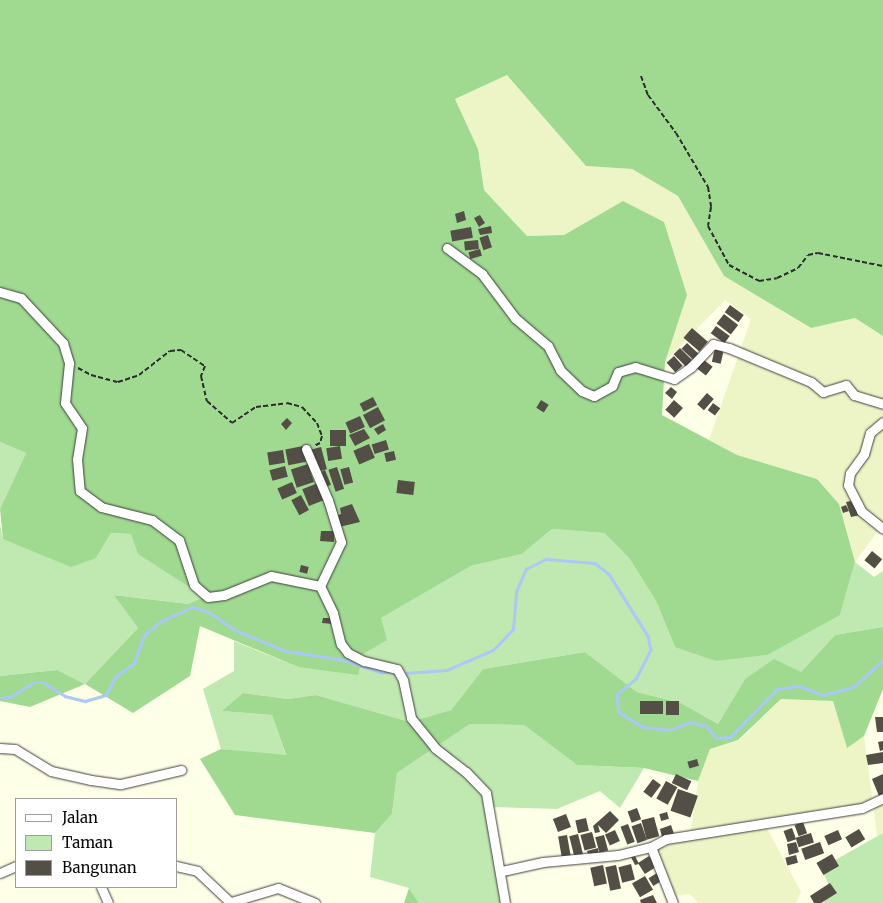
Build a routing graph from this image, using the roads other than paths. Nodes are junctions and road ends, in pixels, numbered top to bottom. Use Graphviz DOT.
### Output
graph roads {
  1 [pos="447,248"];
  2 [pos="0,292"];
  3 [pos="883,404"];
  4 [pos="883,422"];
  5 [pos="306,449"];
  6 [pos="883,529"];
  7 [pos="320,586"];
  8 [pos="0,748"];
  9 [pos="181,770"];
  10 [pos="883,798"];
  11 [pos="651,847"];
  12 [pos="15,866"];
  13 [pos="178,866"];
  14 [pos="502,871"];
  15 [pos="0,873"];
  16 [pos="101,888"];
  17 [pos="108,903"];
  18 [pos="231,903"];
  19 [pos="315,903"];
  20 [pos="505,903"];
  21 [pos="673,903"];
  1 -- 3 [label="street"];
  2 -- 7 [label="street"];
  4 -- 6 [label="street"];
  5 -- 7 [label="street"];
  7 -- 14 [label="street"];
  8 -- 9 [label="street"];
  10 -- 11 [label="street"];
  11 -- 14 [label="street"];
  11 -- 21 [label="street"];
  12 -- 15 [label="street"];
  13 -- 18 [label="street"];
  14 -- 20 [label="street"];
  16 -- 17 [label="street"];
  18 -- 19 [label="street"];
}
